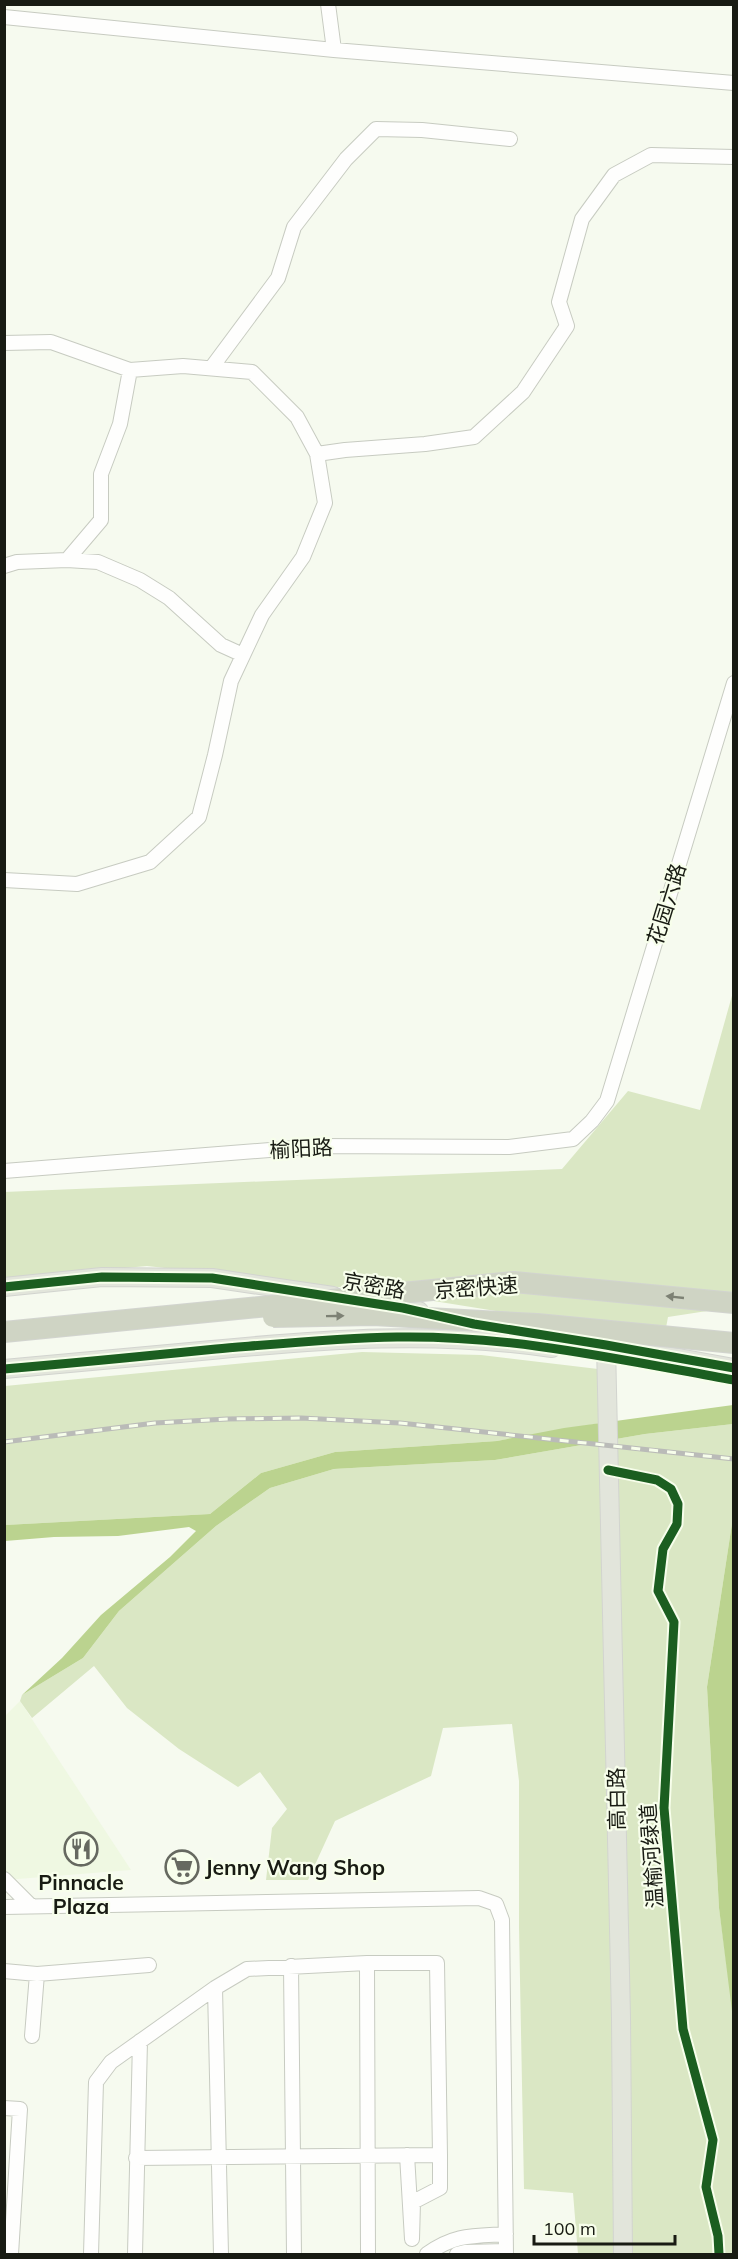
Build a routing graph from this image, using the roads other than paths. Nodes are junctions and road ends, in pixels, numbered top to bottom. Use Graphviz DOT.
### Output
graph roads {
  1 [pos="328,4"];
  2 [pos="4,17"];
  3 [pos="334,50"];
  4 [pos="734,83"];
  5 [pos="510,139"];
  6 [pos="734,157"];
  7 [pos="4,343"];
  8 [pos="212,367"];
  9 [pos="130,370"];
  10 [pos="318,454"];
  11 [pos="67,560"];
  12 [pos="4,566"];
  13 [pos="243,655"];
  14 [pos="734,683"];
  15 [pos="4,880"];
  16 [pos="592,1121"];
  17 [pos="4,1171"];
  18 [pos="4,1287"];
  19 [pos="734,1303"];
  20 [pos="4,1332"];
  21 [pos="4,1337"];
  22 [pos="734,1343"];
  23 [pos="606,1350"];
  24 [pos="734,1368"];
  25 [pos="4,1369"];
  26 [pos="714,1371"];
  27 [pos="734,1380"];
  28 [pos="4,1879"];
  29 [pos="31,1906"];
  30 [pos="4,1907"];
  31 [pos="367,1963"];
  32 [pos="148,1965"];
  33 [pos="291,1966"];
  34 [pos="4,1971"];
  35 [pos="37,1974"];
  36 [pos="214,1988"];
  37 [pos="32,2036"];
  38 [pos="140,2041"];
  39 [pos="4,2108"];
  40 [pos="368,2155"];
  41 [pos="407,2155"];
  42 [pos="440,2155"];
  43 [pos="294,2156"];
  44 [pos="218,2157"];
  45 [pos="136,2158"];
  46 [pos="506,2234"];
  47 [pos="506,2253"];
  48 [pos="11,2254"];
  49 [pos="91,2254"];
  50 [pos="135,2254"];
  51 [pos="221,2254"];
  52 [pos="294,2254"];
  53 [pos="368,2254"];
  54 [pos="427,2254"];
  55 [pos="457,2254"];
  56 [pos="623,2254"];
  1 -- 3 [label="street"];
  2 -- 3 [label="street"];
  3 -- 4 [label="street"];
  5 -- 8 [label="street"];
  6 -- 10 [label="street"];
  7 -- 9 [label="street"];
  9 -- 10 [label="street"];
  9 -- 11 [label="street"];
  10 -- 13 [label="street"];
  11 -- 12 [label="street"];
  11 -- 13 [label="street"];
  13 -- 15 [label="street"];
  14 -- 16 [label="street, 花园六路"];
  16 -- 17 [label="street, 榆阳路"];
  18 -- 23 [label="main road, 京密路"];
  19 -- 20 [label="highway, 京密快速, one-way, bridge"];
  21 -- 22 [label="highway, 京密快速, one-way, bridge"];
  23 -- 25 [label="main road, 京密路"];
  23 -- 26 [label="main road, 京密路"];
  23 -- 56 [label="main road, 高白路"];
  24 -- 26 [label="main road, 京密路"];
  26 -- 27 [label="main road, 京密路"];
  28 -- 29 [label="street"];
  29 -- 30 [label="street"];
  29 -- 46 [label="street"];
  31 -- 33 [label="street"];
  31 -- 40 [label="street"];
  31 -- 42 [label="street"];
  32 -- 35 [label="street"];
  33 -- 36 [label="street"];
  33 -- 43 [label="street"];
  34 -- 35 [label="street"];
  35 -- 37 [label="street"];
  36 -- 38 [label="street"];
  36 -- 44 [label="street"];
  38 -- 45 [label="street"];
  38 -- 49 [label="street"];
  39 -- 48 [label="street"];
  40 -- 41 [label="street"];
  40 -- 43 [label="street"];
  40 -- 53 [label="street"];
  41 -- 42 [label="street"];
  41 -- 42 [label="street"];
  43 -- 44 [label="street"];
  43 -- 52 [label="street"];
  44 -- 45 [label="street"];
  44 -- 51 [label="street"];
  45 -- 50 [label="street"];
  46 -- 47 [label="street"];
  46 -- 54 [label="street"];
  47 -- 55 [label="street"];
}
